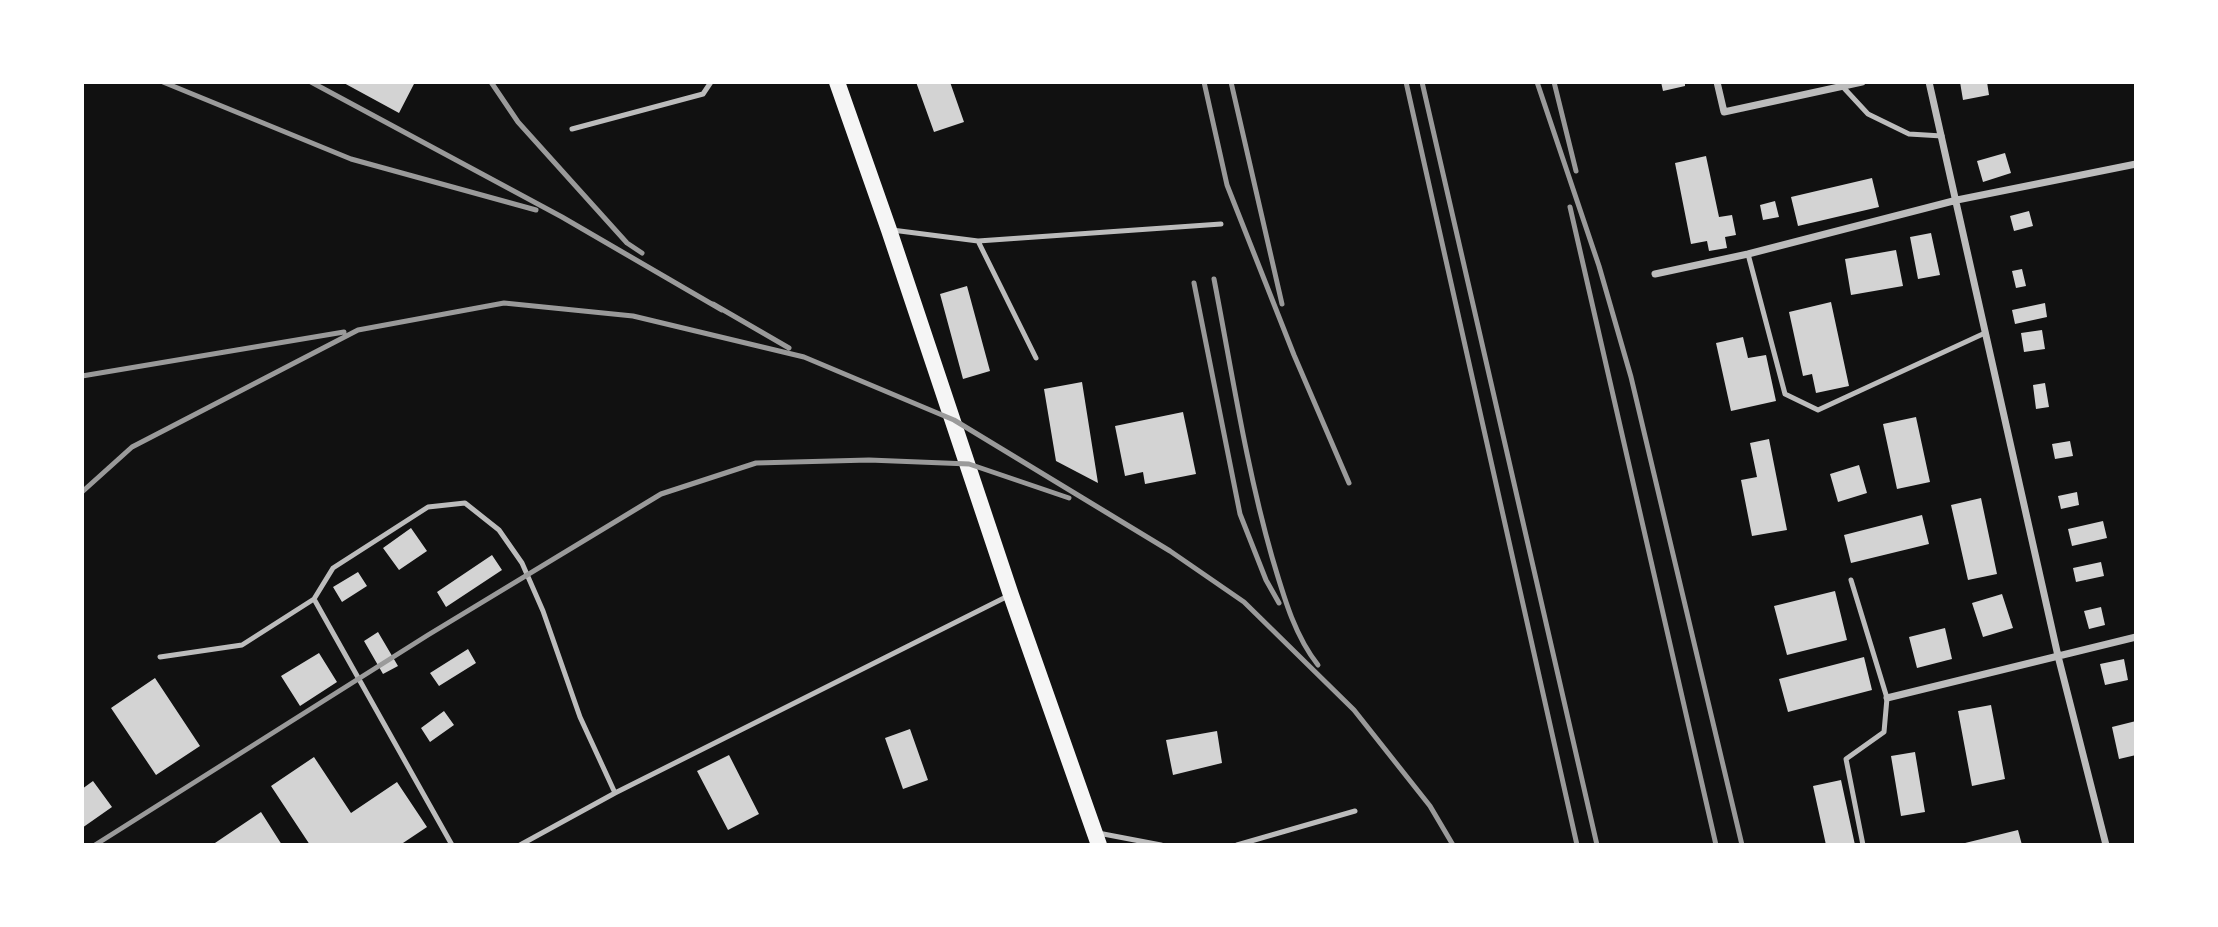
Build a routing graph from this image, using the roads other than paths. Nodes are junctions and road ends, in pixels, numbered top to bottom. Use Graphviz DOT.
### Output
graph roads {
  1 [pos="711,82"];
  2 [pos="836,82"];
  3 [pos="1717,82"];
  4 [pos="1862,82"];
  5 [pos="1928,82"];
  6 [pos="1843,87"];
  7 [pos="572,129"];
  8 [pos="1942,136"];
  9 [pos="2136,164"];
  10 [pos="1957,200"];
  11 [pos="1221,224"];
  12 [pos="889,230"];
  13 [pos="978,241"];
  14 [pos="1748,254"];
  15 [pos="1655,274"];
  16 [pos="1985,334"];
  17 [pos="1036,359"];
  18 [pos="1851,580"];
  19 [pos="1011,595"];
  20 [pos="314,599"];
  21 [pos="2136,637"];
  22 [pos="2058,656"];
  23 [pos="160,657"];
  24 [pos="1887,698"];
  25 [pos="615,793"];
  26 [pos="1355,811"];
  27 [pos="1097,839"];
  28 [pos="452,845"];
  29 [pos="520,845"];
  30 [pos="1161,845"];
  31 [pos="1237,845"];
  32 [pos="1863,845"];
  33 [pos="2106,845"];
  1 -- 7 [label="lane"];
  2 -- 12 [label="main road"];
  3 -- 6 [label="street"];
  4 -- 6 [label="street"];
  5 -- 8 [label="street"];
  6 -- 8 [label="lane"];
  8 -- 10 [label="street"];
  9 -- 10 [label="street"];
  10 -- 14 [label="street"];
  10 -- 16 [label="street"];
  11 -- 13 [label="lane"];
  12 -- 13 [label="lane"];
  12 -- 19 [label="main road"];
  13 -- 17 [label="lane"];
  14 -- 15 [label="street"];
  14 -- 16 [label="lane"];
  16 -- 22 [label="street"];
  18 -- 24 [label="lane"];
  19 -- 25 [label="lane"];
  19 -- 27 [label="main road"];
  20 -- 23 [label="lane"];
  20 -- 25 [label="lane"];
  20 -- 28 [label="lane"];
  21 -- 22 [label="street"];
  22 -- 24 [label="street"];
  22 -- 33 [label="street"];
  24 -- 32 [label="lane"];
  25 -- 29 [label="lane"];
  26 -- 31 [label="lane"];
  27 -- 30 [label="lane"];
}
